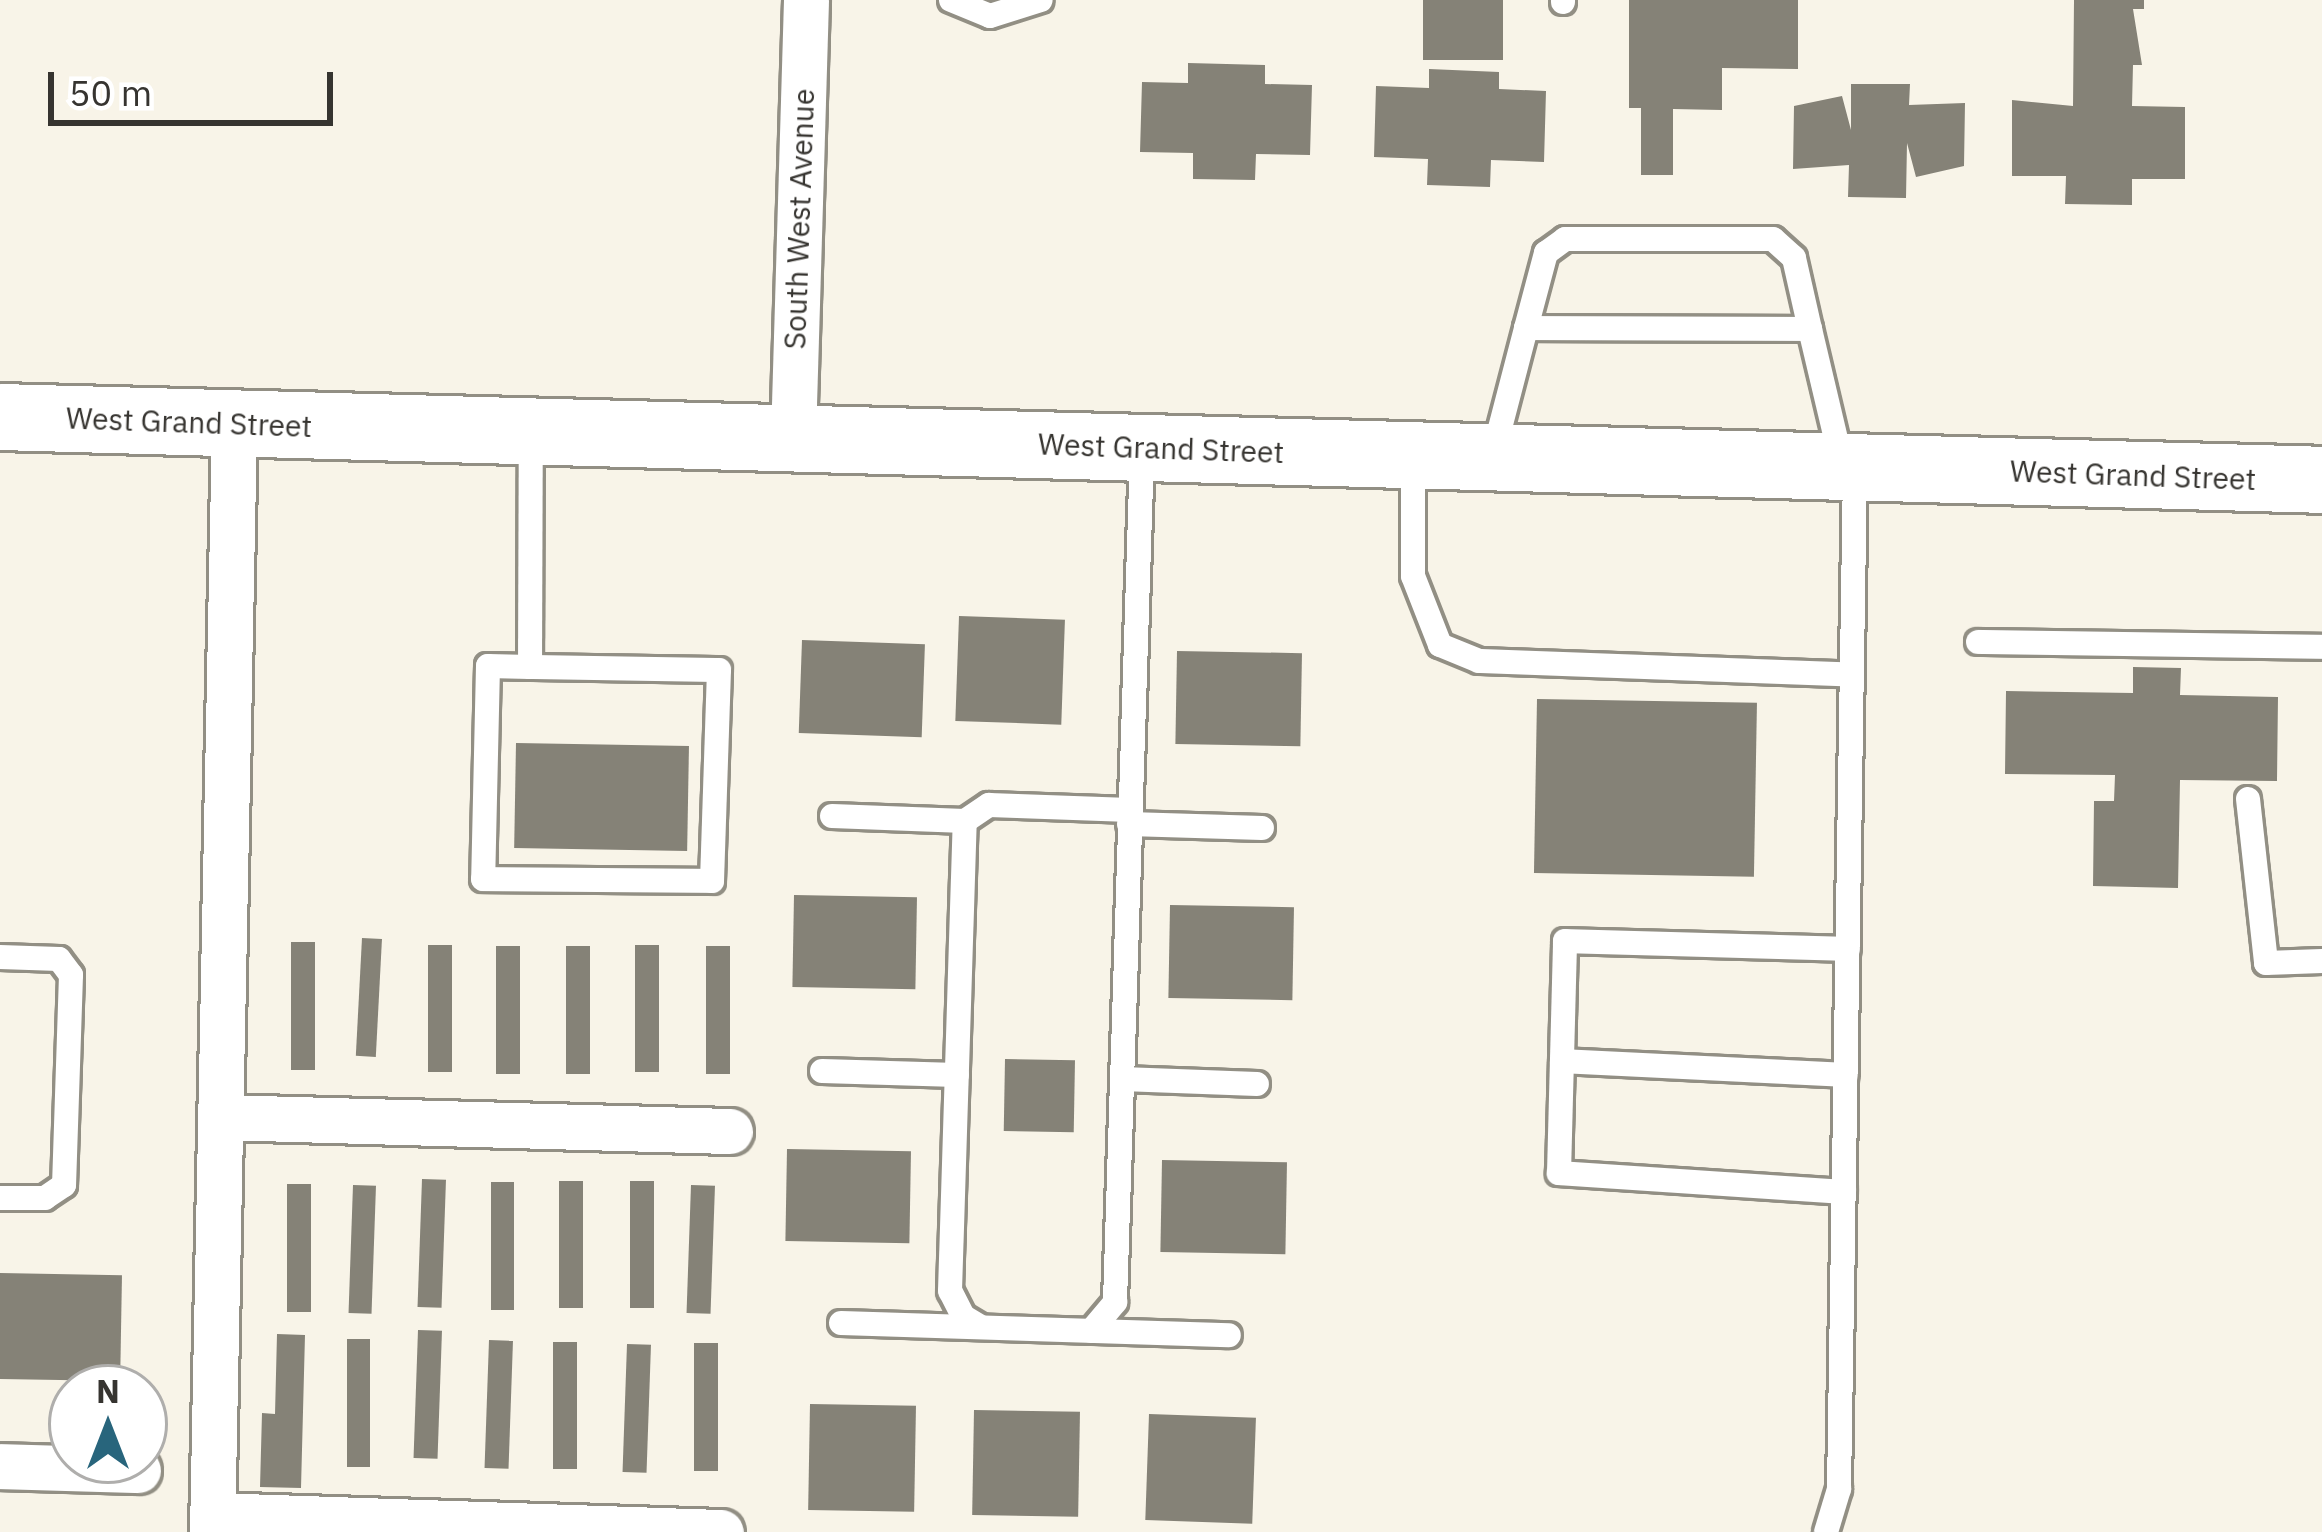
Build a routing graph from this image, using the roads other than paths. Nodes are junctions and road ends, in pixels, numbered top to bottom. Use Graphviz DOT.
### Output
graph roads {
  1 [pos="806,0"];
  2 [pos="951,0"];
  3 [pos="1041,0"];
  4 [pos="1526,328"];
  5 [pos="1810,329"];
  6 [pos="0,417"];
  7 [pos="234,423"];
  8 [pos="531,431"];
  9 [pos="793,438"];
  10 [pos="1142,447"];
  11 [pos="1413,455"];
  12 [pos="1493,457"];
  13 [pos="1849,467"];
  14 [pos="2322,480"];
  15 [pos="1978,643"];
  16 [pos="2322,647"];
  17 [pos="530,667"];
  18 [pos="1852,675"];
  19 [pos="2248,799"];
  20 [pos="832,816"];
  21 [pos="1130,817"];
  22 [pos="965,821"];
  23 [pos="1262,828"];
  24 [pos="1848,949"];
  25 [pos="0,957"];
  26 [pos="2322,961"];
  27 [pos="1562,1061"];
  28 [pos="822,1071"];
  29 [pos="1846,1075"];
  30 [pos="957,1076"];
  31 [pos="1122,1079"];
  32 [pos="1257,1084"];
  33 [pos="221,1117"];
  34 [pos="730,1131"];
  35 [pos="1844,1192"];
  36 [pos="0,1198"];
  37 [pos="841,1323"];
  38 [pos="981,1328"];
  39 [pos="1091,1330"];
  40 [pos="1229,1335"];
  41 [pos="0,1466"];
  42 [pos="48,1467"];
  43 [pos="213,1523"];
  44 [pos="721,1532"];
  45 [pos="1826,1532"];
  1 -- 9 [label="street, South West Avenue"];
  2 -- 3 [label="lane"];
  4 -- 5 [label="lane"];
  4 -- 5 [label="lane"];
  4 -- 12 [label="lane"];
  5 -- 13 [label="lane"];
  6 -- 7 [label="main road, West Grand Street"];
  7 -- 8 [label="main road, West Grand Street"];
  7 -- 33 [label="street"];
  8 -- 9 [label="main road, West Grand Street"];
  8 -- 17 [label="lane"];
  9 -- 10 [label="main road, West Grand Street"];
  10 -- 11 [label="main road, West Grand Street"];
  10 -- 21 [label="lane"];
  11 -- 12 [label="main road, West Grand Street"];
  11 -- 18 [label="lane"];
  12 -- 13 [label="main road, West Grand Street"];
  13 -- 14 [label="main road, West Grand Street"];
  13 -- 18 [label="lane"];
  15 -- 16 [label="lane"];
  17 -- 17 [label="lane"];
  18 -- 24 [label="lane"];
  19 -- 26 [label="lane"];
  20 -- 22 [label="lane"];
  21 -- 22 [label="lane"];
  21 -- 23 [label="lane"];
  21 -- 31 [label="lane"];
  22 -- 30 [label="lane"];
  24 -- 27 [label="lane"];
  24 -- 29 [label="lane"];
  25 -- 36 [label="lane"];
  27 -- 29 [label="lane"];
  27 -- 35 [label="lane"];
  28 -- 30 [label="lane"];
  29 -- 35 [label="lane"];
  30 -- 38 [label="lane"];
  31 -- 32 [label="lane"];
  31 -- 39 [label="lane"];
  33 -- 34 [label="street"];
  33 -- 43 [label="street"];
  35 -- 45 [label="lane"];
  37 -- 38 [label="lane"];
  38 -- 39 [label="lane"];
  39 -- 40 [label="lane"];
  41 -- 42 [label="street"];
  43 -- 44 [label="street"];
}
